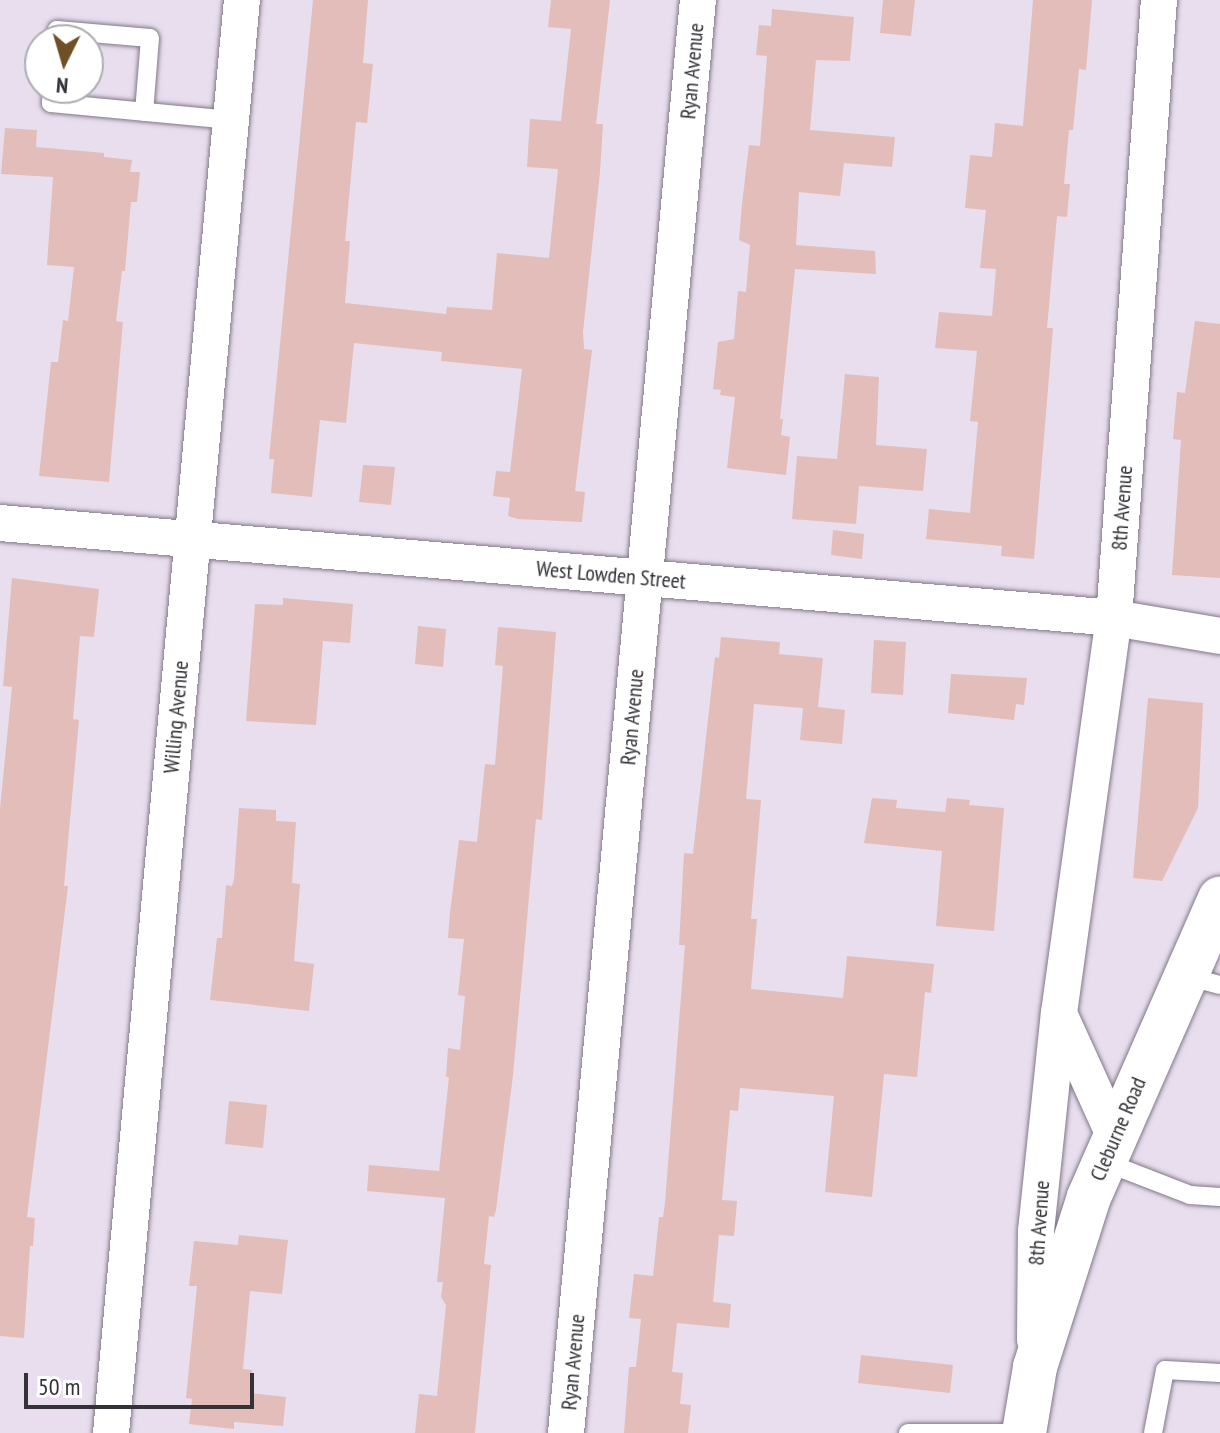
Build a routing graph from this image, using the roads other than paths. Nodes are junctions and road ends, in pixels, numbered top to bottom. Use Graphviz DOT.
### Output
graph roads {
  1 [pos="242,0"];
  2 [pos="698,0"];
  3 [pos="1159,0"];
  4 [pos="104,34"];
  5 [pos="61,104"];
  6 [pos="144,112"];
  7 [pos="231,120"];
  8 [pos="0,523"];
  9 [pos="193,540"];
  10 [pos="645,578"];
  11 [pos="1114,618"];
  12 [pos="1220,636"];
  13 [pos="1220,898"];
  14 [pos="1203,980"];
  15 [pos="1059,1013"];
  16 [pos="1110,1150"];
  17 [pos="1220,1197"];
  18 [pos="1035,1367"];
  19 [pos="1220,1373"];
  20 [pos="111,1433"];
  21 [pos="566,1433"];
  22 [pos="908,1433"];
  23 [pos="1024,1433"];
  24 [pos="1153,1433"];
  1 -- 7 [label="street, Willing Avenue"];
  2 -- 10 [label="street, Ryan Avenue"];
  3 -- 11 [label="street, 8th Avenue"];
  4 -- 6 [label="lane"];
  5 -- 6 [label="lane"];
  6 -- 7 [label="lane"];
  7 -- 9 [label="street, Willing Avenue"];
  8 -- 9 [label="street, West Lowden Street"];
  9 -- 10 [label="street, West Lowden Street"];
  9 -- 20 [label="street, Willing Avenue"];
  10 -- 11 [label="street, West Lowden Street"];
  10 -- 21 [label="street, Ryan Avenue"];
  11 -- 12 [label="street, West Lowden Street"];
  11 -- 15 [label="street, 8th Avenue"];
  13 -- 14 [label="main road, Cleburne Road"];
  14 -- 16 [label="main road, Cleburne Road"];
  15 -- 16 [label="street, 8th Avenue"];
  15 -- 18 [label="street, 8th Avenue"];
  16 -- 17 [label="lane"];
  16 -- 18 [label="main road, Cleburne Road"];
  18 -- 23 [label="main road, 8th Avenue"];
  19 -- 24 [label="lane"];
  22 -- 23 [label="lane"];
}
